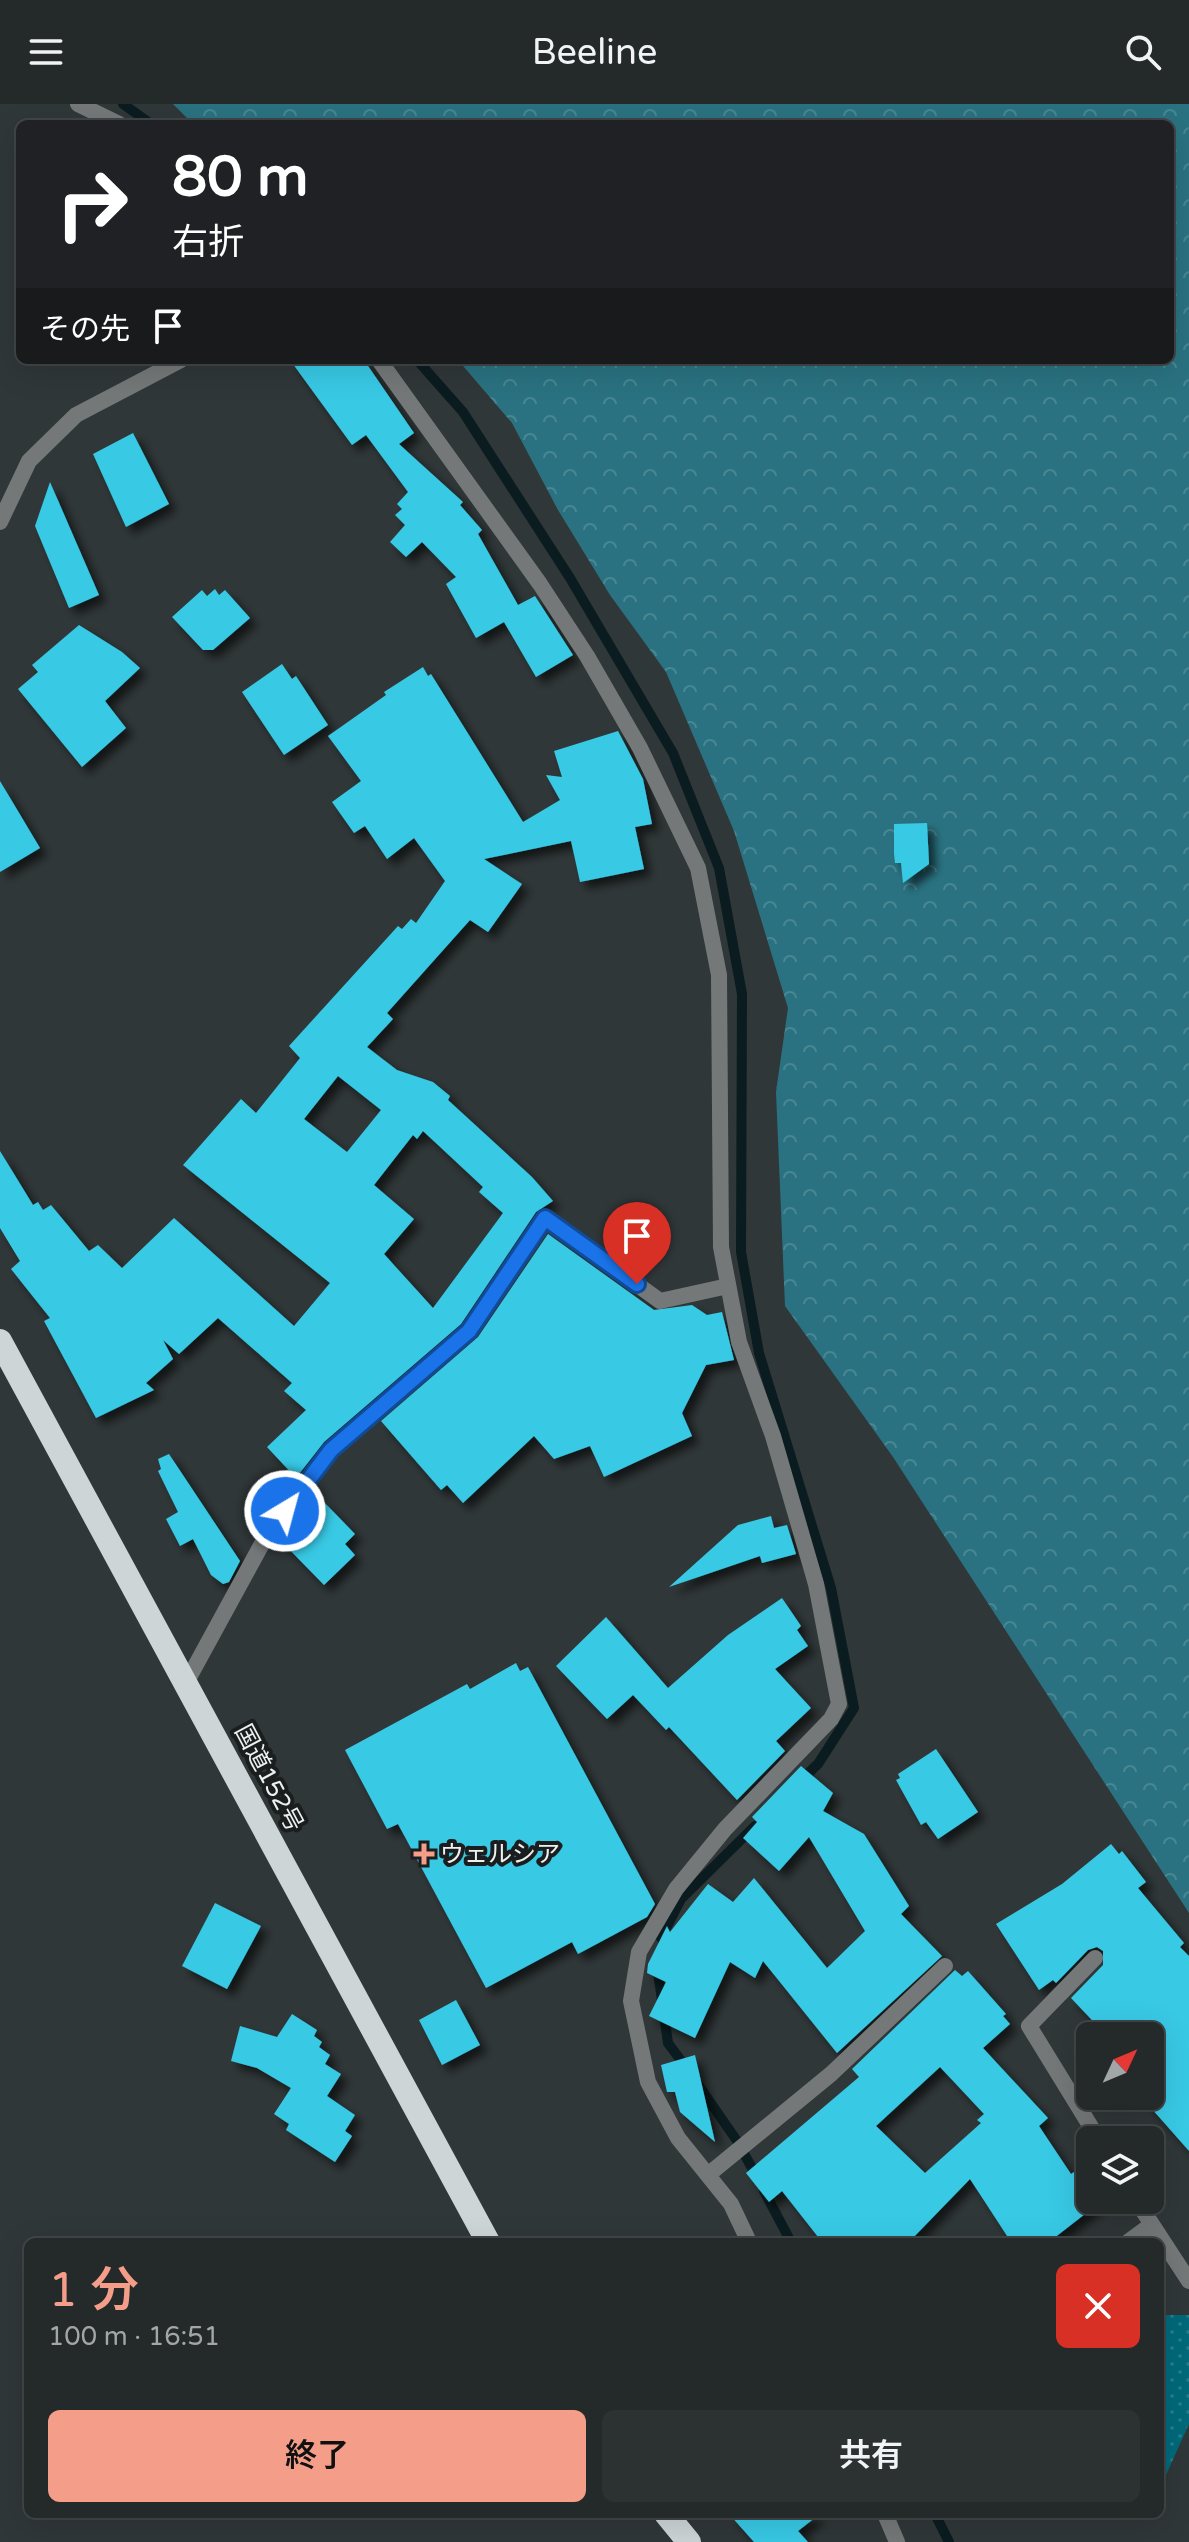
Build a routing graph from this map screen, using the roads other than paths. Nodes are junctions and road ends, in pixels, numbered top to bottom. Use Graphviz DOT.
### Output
graph roads {
  1 [pos="78,104"];
  2 [pos="111,120"];
  3 [pos="173,364"];
  4 [pos="382,364"];
  5 [pos="0,522"];
  6 [pos="728,1286"];
  7 [pos="0,1341"];
  8 [pos="186,1683"];
  9 [pos="1095,1958"];
  10 [pos="945,1966"];
  11 [pos="1090,2126"];
  12 [pos="709,2174"];
  13 [pos="1144,2214"];
  14 [pos="1151,2225"];
  15 [pos="486,2238"];
  16 [pos="747,2238"];
  17 [pos="1133,2238"];
  18 [pos="1160,2238"];
  19 [pos="1164,2244"];
  20 [pos="1189,2281"];
  21 [pos="669,2518"];
  22 [pos="887,2518"];
  23 [pos="689,2542"];
  24 [pos="897,2542"];
  1 -- 2 [label="street"];
  3 -- 5 [label="street"];
  4 -- 6 [label="street"];
  6 -- 8 [label="street"];
  6 -- 12 [label="street"];
  7 -- 8 [label="highway, 国道152号"];
  8 -- 15 [label="highway, 国道152号"];
  9 -- 11 [label="street"];
  10 -- 12 [label="street"];
  12 -- 16 [label="street"];
  13 -- 14 [label="street"];
  14 -- 17 [label="street"];
  14 -- 18 [label="street"];
  19 -- 20 [label="street"];
  21 -- 23 [label="highway"];
  22 -- 24 [label="street"];
}
